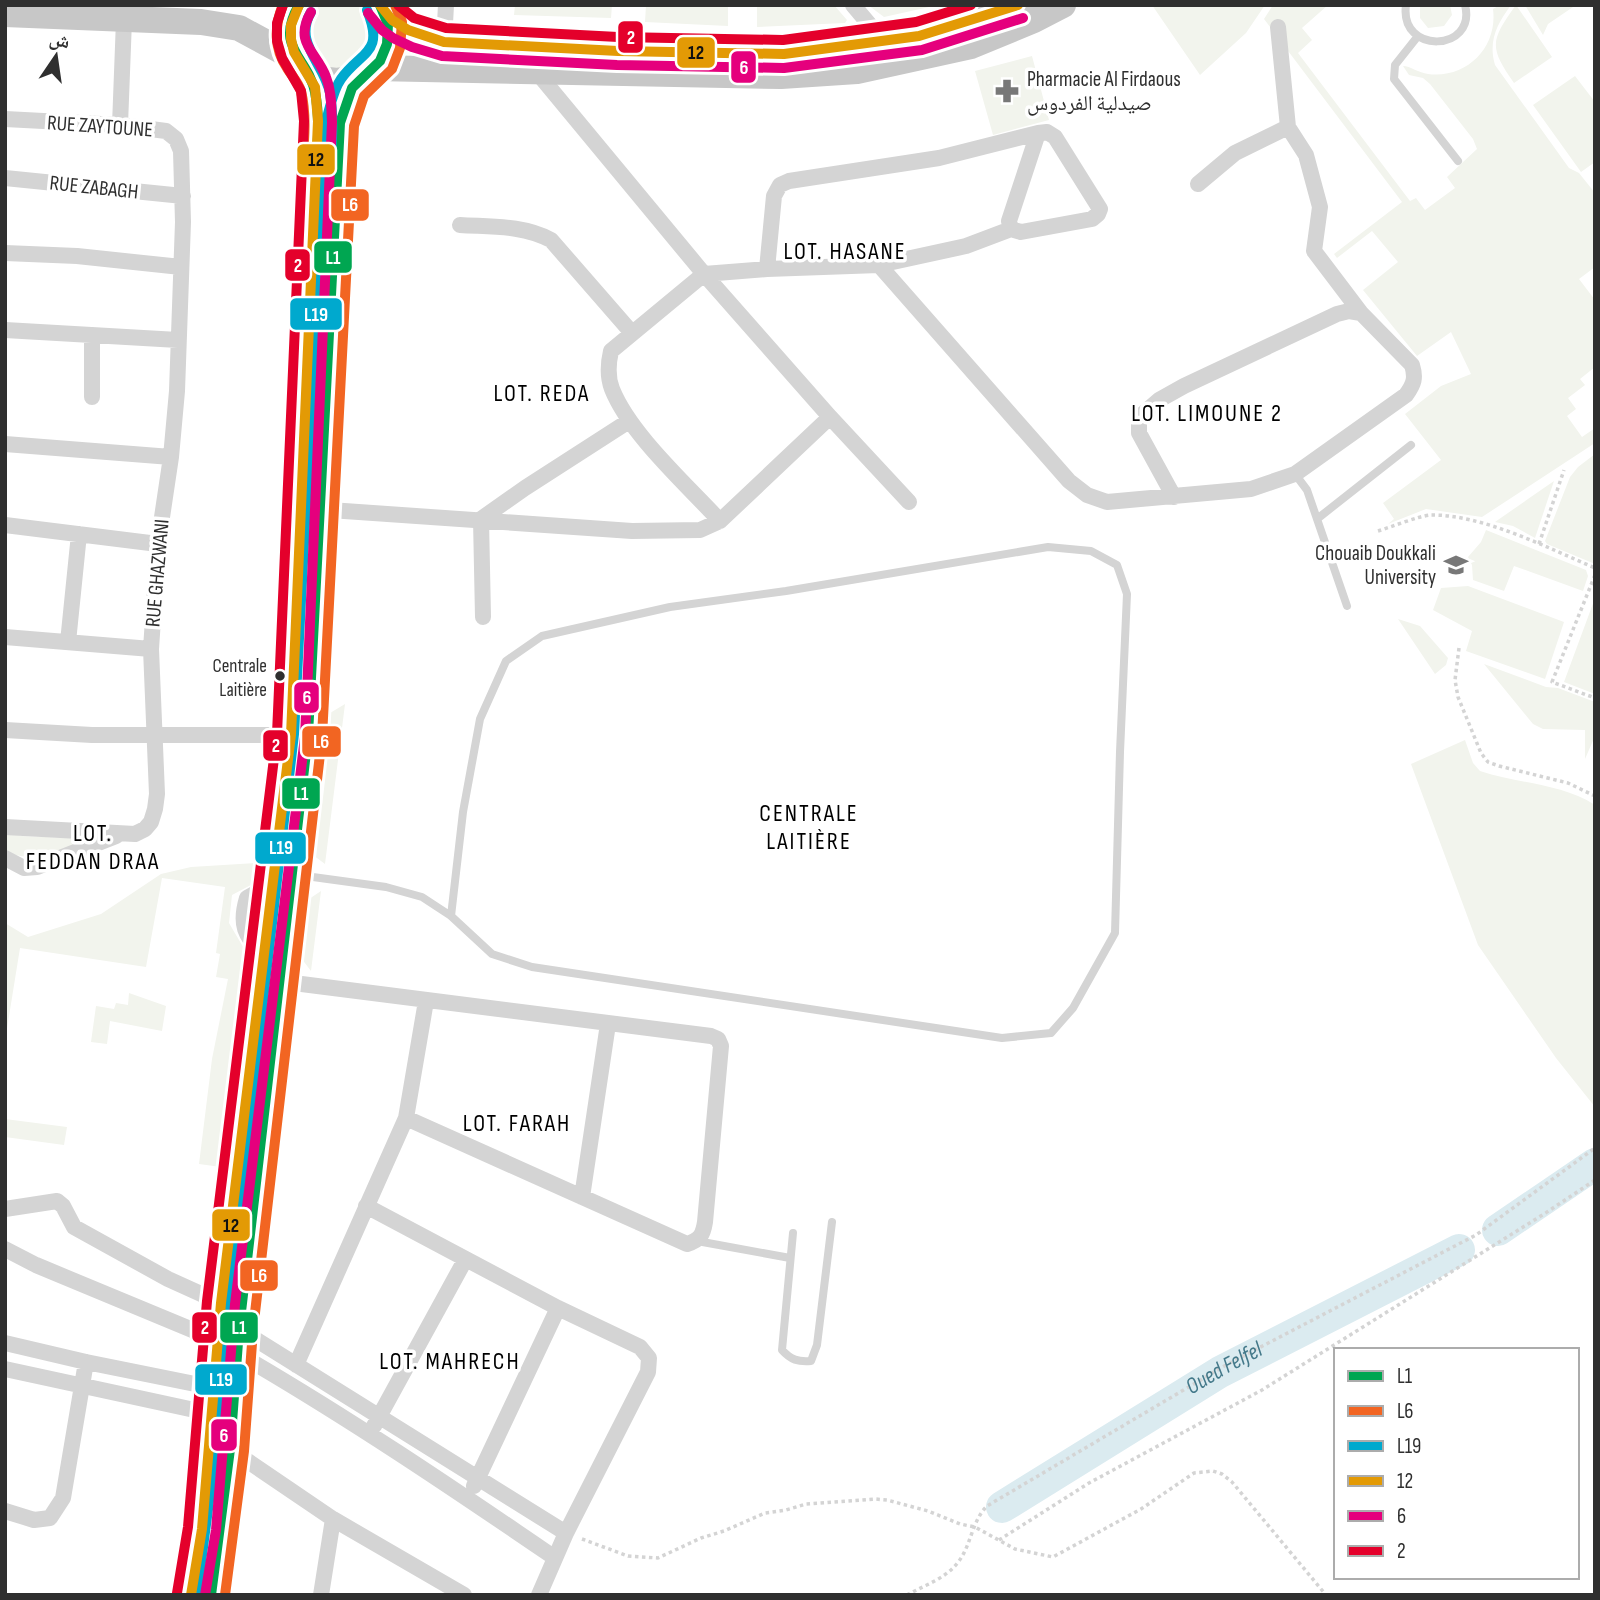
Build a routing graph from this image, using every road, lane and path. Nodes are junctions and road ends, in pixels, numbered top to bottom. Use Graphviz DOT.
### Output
graph roads {
  1 [pos="299,5"];
  2 [pos="446,5"];
  3 [pos="853,5"];
  4 [pos="1063,5"];
  5 [pos="1406,5"];
  6 [pos="1468,6"];
  7 [pos="382,10"];
  8 [pos="1027,10"];
  9 [pos="5,15"];
  10 [pos="124,20"];
  11 [pos="1278,27"];
  12 [pos="1418,36"];
  13 [pos="444,43"];
  14 [pos="521,48"];
  15 [pos="890,53"];
  16 [pos="770,64"];
  17 [pos="303,65"];
  18 [pos="368,72"];
  19 [pos="536,72"];
  20 [pos="5,119"];
  21 [pos="120,125"];
  22 [pos="1288,127"];
  23 [pos="1038,133"];
  24 [pos="1458,161"];
  25 [pos="5,178"];
  26 [pos="1198,184"];
  27 [pos="183,196"];
  28 [pos="460,225"];
  29 [pos="1012,229"];
  30 [pos="5,253"];
  31 [pos="879,265"];
  32 [pos="181,267"];
  33 [pos="767,269"];
  34 [pos="704,274"];
  35 [pos="1361,313"];
  36 [pos="5,330"];
  37 [pos="632,333"];
  38 [pos="92,335"];
  39 [pos="178,340"];
  40 [pos="92,397"];
  41 [pos="830,417"];
  42 [pos="629,421"];
  43 [pos="7,445"];
  44 [pos="1411,445"];
  45 [pos="171,457"];
  46 [pos="5,461"];
  47 [pos="1564,470"];
  48 [pos="1295,474"];
  49 [pos="1174,497"];
  50 [pos="909,502"];
  51 [pos="310,508"];
  52 [pos="481,519"];
  53 [pos="1317,519"];
  54 [pos="720,520"];
  55 [pos="5,526"];
  56 [pos="1378,531"];
  57 [pos="79,534"];
  58 [pos="158,544"];
  59 [pos="1539,544"];
  60 [pos="1595,568"];
  61 [pos="1595,575"];
  62 [pos="1348,606"];
  63 [pos="482,617"];
  64 [pos="5,637"];
  65 [pos="68,642"];
  66 [pos="150,649"];
  67 [pos="1459,649"];
  68 [pos="1595,698"];
  69 [pos="5,730"];
  70 [pos="155,734"];
  71 [pos="299,735"];
  72 [pos="1595,796"];
  73 [pos="5,827"];
  74 [pos="122,834"];
  75 [pos="5,858"];
  76 [pos="282,878"];
  77 [pos="451,916"];
  78 [pos="271,970"];
  79 [pos="426,1001"];
  80 [pos="608,1024"];
  81 [pos="406,1118"];
  82 [pos="1595,1148"];
  83 [pos="1595,1180"];
  84 [pos="582,1197"];
  85 [pos="366,1206"];
  86 [pos="5,1209"];
  87 [pos="832,1222"];
  88 [pos="793,1233"];
  89 [pos="697,1241"];
  90 [pos="5,1249"];
  91 [pos="790,1258"];
  92 [pos="465,1260"];
  93 [pos="221,1303"];
  94 [pos="558,1308"];
  95 [pos="232,1341"];
  96 [pos="5,1342"];
  97 [pos="86,1362"];
  98 [pos="296,1365"];
  99 [pos="5,1369"];
  100 [pos="84,1386"];
  101 [pos="225,1401"];
  102 [pos="378,1418"];
  103 [pos="369,1435"];
  104 [pos="230,1449"];
  105 [pos="477,1479"];
  106 [pos="468,1498"];
  107 [pos="5,1511"];
  108 [pos="333,1518"];
  109 [pos="975,1527"];
  110 [pos="566,1533"];
  111 [pos="999,1540"];
  112 [pos="555,1558"];
  113 [pos="191,1595"];
  114 [pos="211,1595"];
  115 [pos="321,1595"];
  116 [pos="464,1595"];
  117 [pos="540,1595"];
  118 [pos="907,1595"];
  119 [pos="1326,1595"];
  1 -- 17 [label="main road"];
  2 -- 13 [label="street"];
  3 -- 15 [label="street"];
  4 -- 8 [label="main road"];
  5 -- 12 [label="lane"];
  6 -- 12 [label="lane"];
  7 -- 13 [label="main road"];
  7 -- 18 [label="main road"];
  8 -- 15 [label="main road"];
  9 -- 10 [label="main road"];
  10 -- 17 [label="main road"];
  10 -- 21 [label="street"];
  11 -- 22 [label="street"];
  12 -- 24 [label="lane"];
  13 -- 14 [label="main road"];
  14 -- 16 [label="main road"];
  14 -- 19 [label="street"];
  15 -- 16 [label="main road"];
  16 -- 19 [label="main road"];
  17 -- 18 [label="main road"];
  17 -- 51 [label="highway"];
  18 -- 19 [label="main road"];
  18 -- 51 [label="highway"];
  19 -- 34 [label="street"];
  20 -- 21 [label="street, RUE ZAYTOUNE"];
  21 -- 27 [label="street, RUE ZAYTOUNE"];
  22 -- 26 [label="street"];
  22 -- 35 [label="street"];
  23 -- 29 [label="street"];
  23 -- 29 [label="street"];
  23 -- 33 [label="street"];
  25 -- 27 [label="street, RUE ZABAGH"];
  27 -- 32 [label="street, RUE GHAZWANI"];
  28 -- 37 [label="street"];
  29 -- 31 [label="street"];
  30 -- 32 [label="street"];
  31 -- 33 [label="street"];
  31 -- 49 [label="street"];
  32 -- 39 [label="street, RUE GHAZWANI"];
  33 -- 34 [label="street"];
  34 -- 37 [label="street"];
  34 -- 41 [label="street"];
  35 -- 48 [label="street"];
  35 -- 49 [label="street"];
  36 -- 38 [label="street"];
  37 -- 42 [label="street"];
  38 -- 39 [label="street"];
  38 -- 40 [label="street"];
  39 -- 45 [label="street, RUE GHAZWANI"];
  41 -- 50 [label="street"];
  41 -- 54 [label="street"];
  42 -- 52 [label="street"];
  42 -- 54 [label="street"];
  43 -- 45 [label="street"];
  43 -- 46 [label="street"];
  44 -- 53 [label="lane"];
  45 -- 58 [label="street, RUE GHAZWANI"];
  47 -- 59 [label="path"];
  48 -- 49 [label="street"];
  48 -- 53 [label="lane"];
  51 -- 52 [label="street"];
  51 -- 71 [label="highway"];
  52 -- 54 [label="street"];
  52 -- 63 [label="street"];
  53 -- 62 [label="lane"];
  55 -- 57 [label="street"];
  56 -- 59 [label="path"];
  57 -- 58 [label="street"];
  57 -- 65 [label="street"];
  58 -- 66 [label="street, RUE GHAZWANI"];
  59 -- 60 [label="path"];
  61 -- 68 [label="path"];
  64 -- 65 [label="street"];
  65 -- 66 [label="street"];
  66 -- 70 [label="street, RUE GHAZWANI"];
  67 -- 72 [label="path"];
  69 -- 70 [label="street"];
  70 -- 71 [label="street"];
  70 -- 74 [label="street, RUE GHAZWANI"];
  71 -- 76 [label="highway"];
  73 -- 74 [label="street, RUE GHAZWANI"];
  74 -- 75 [label="street"];
  76 -- 77 [label="lane"];
  76 -- 78 [label="highway"];
  77 -- 77 [label="lane"];
  78 -- 79 [label="street"];
  78 -- 93 [label="highway"];
  78 -- 95 [label="highway"];
  79 -- 80 [label="street"];
  79 -- 81 [label="street"];
  80 -- 84 [label="street"];
  80 -- 89 [label="street"];
  81 -- 84 [label="street"];
  81 -- 85 [label="street"];
  82 -- 109 [label="path"];
  83 -- 111 [label="path"];
  84 -- 89 [label="street"];
  85 -- 92 [label="street"];
  85 -- 98 [label="street"];
  86 -- 93 [label="street"];
  87 -- 91 [label="lane"];
  88 -- 91 [label="lane"];
  89 -- 91 [label="lane"];
  90 -- 95 [label="street"];
  92 -- 94 [label="street"];
  92 -- 102 [label="street"];
  93 -- 95 [label="highway"];
  94 -- 105 [label="street"];
  94 -- 110 [label="street"];
  95 -- 98 [label="street"];
  95 -- 101 [label="highway"];
  95 -- 103 [label="street"];
  96 -- 97 [label="street"];
  97 -- 100 [label="street"];
  97 -- 101 [label="street"];
  98 -- 102 [label="street"];
  99 -- 100 [label="street"];
  100 -- 101 [label="street"];
  100 -- 107 [label="street"];
  101 -- 104 [label="highway"];
  101 -- 113 [label="highway"];
  102 -- 103 [label="street"];
  102 -- 105 [label="street"];
  103 -- 106 [label="street"];
  104 -- 108 [label="street"];
  104 -- 114 [label="highway"];
  105 -- 106 [label="street"];
  105 -- 110 [label="street"];
  106 -- 112 [label="street"];
  108 -- 115 [label="street"];
  108 -- 116 [label="street"];
  109 -- 110 [label="path"];
  109 -- 111 [label="path"];
  109 -- 118 [label="path"];
  110 -- 112 [label="street"];
  111 -- 119 [label="path"];
  112 -- 117 [label="street"];
}
